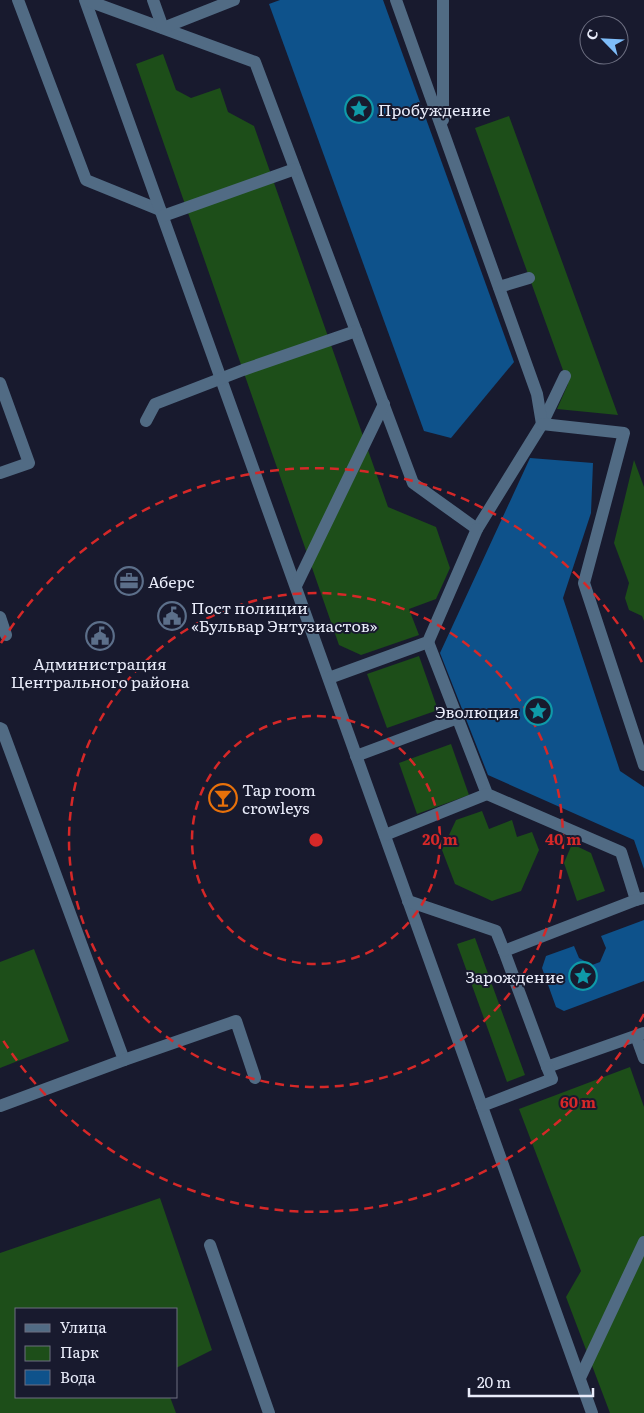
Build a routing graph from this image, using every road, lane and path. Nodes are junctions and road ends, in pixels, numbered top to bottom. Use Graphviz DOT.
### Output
graph roads {
  1 [pos="18,0"];
  2 [pos="86,0"];
  3 [pos="152,0"];
  4 [pos="234,0"];
  5 [pos="396,0"];
  6 [pos="443,0"];
  7 [pos="163,28"];
  8 [pos="443,130"];
  9 [pos="295,169"];
  10 [pos="162,213"];
  11 [pos="529,278"];
  12 [pos="499,287"];
  13 [pos="356,331"];
  14 [pos="566,376"];
  15 [pos="221,378"];
  16 [pos="0,383"];
  17 [pos="384,404"];
  18 [pos="146,420"];
  19 [pos="542,424"];
  20 [pos="0,473"];
  21 [pos="477,529"];
  22 [pos="296,586"];
  23 [pos="0,617"];
  24 [pos="6,635"];
  25 [pos="428,642"];
  26 [pos="329,678"];
  27 [pos="458,718"];
  28 [pos="0,728"];
  29 [pos="356,756"];
  30 [pos="644,765"];
  31 [pos="487,794"];
  32 [pos="384,835"];
  33 [pos="640,899"];
  34 [pos="408,901"];
  35 [pos="504,951"];
  36 [pos="640,1034"];
  37 [pos="644,1058"];
  38 [pos="124,1060"];
  39 [pos="547,1068"];
  40 [pos="255,1078"];
  41 [pos="0,1106"];
  42 [pos="482,1106"];
  43 [pos="644,1242"];
  44 [pos="210,1245"];
  45 [pos="580,1378"];
  46 [pos="269,1413"];
  47 [pos="592,1413"];
  1 -- 10 [label="street"];
  2 -- 7 [label="street"];
  2 -- 10 [label="street"];
  3 -- 7 [label="street"];
  4 -- 7 [label="street"];
  5 -- 8 [label="street"];
  6 -- 8 [label="street"];
  7 -- 9 [label="street"];
  8 -- 12 [label="street"];
  9 -- 10 [label="street"];
  9 -- 13 [label="street"];
  10 -- 15 [label="street"];
  11 -- 12 [label="street"];
  12 -- 19 [label="street"];
  13 -- 15 [label="street"];
  13 -- 17 [label="street"];
  14 -- 19 [label="street"];
  15 -- 18 [label="street"];
  15 -- 22 [label="street"];
  16 -- 20 [label="street"];
  17 -- 21 [label="street"];
  17 -- 22 [label="street"];
  19 -- 21 [label="street"];
  19 -- 30 [label="street"];
  21 -- 25 [label="street"];
  22 -- 26 [label="street"];
  23 -- 24 [label="street"];
  25 -- 26 [label="street"];
  25 -- 27 [label="street"];
  26 -- 29 [label="street"];
  27 -- 29 [label="street"];
  27 -- 31 [label="street"];
  28 -- 38 [label="street"];
  29 -- 32 [label="street"];
  31 -- 32 [label="street"];
  31 -- 33 [label="street"];
  32 -- 34 [label="street"];
  33 -- 35 [label="street"];
  34 -- 35 [label="street"];
  34 -- 42 [label="street"];
  35 -- 39 [label="street"];
  36 -- 37 [label="street"];
  36 -- 39 [label="street"];
  38 -- 40 [label="street"];
  38 -- 41 [label="street"];
  39 -- 42 [label="street"];
  42 -- 45 [label="street"];
  43 -- 45 [label="street"];
  44 -- 46 [label="street"];
  45 -- 47 [label="street"];
}
